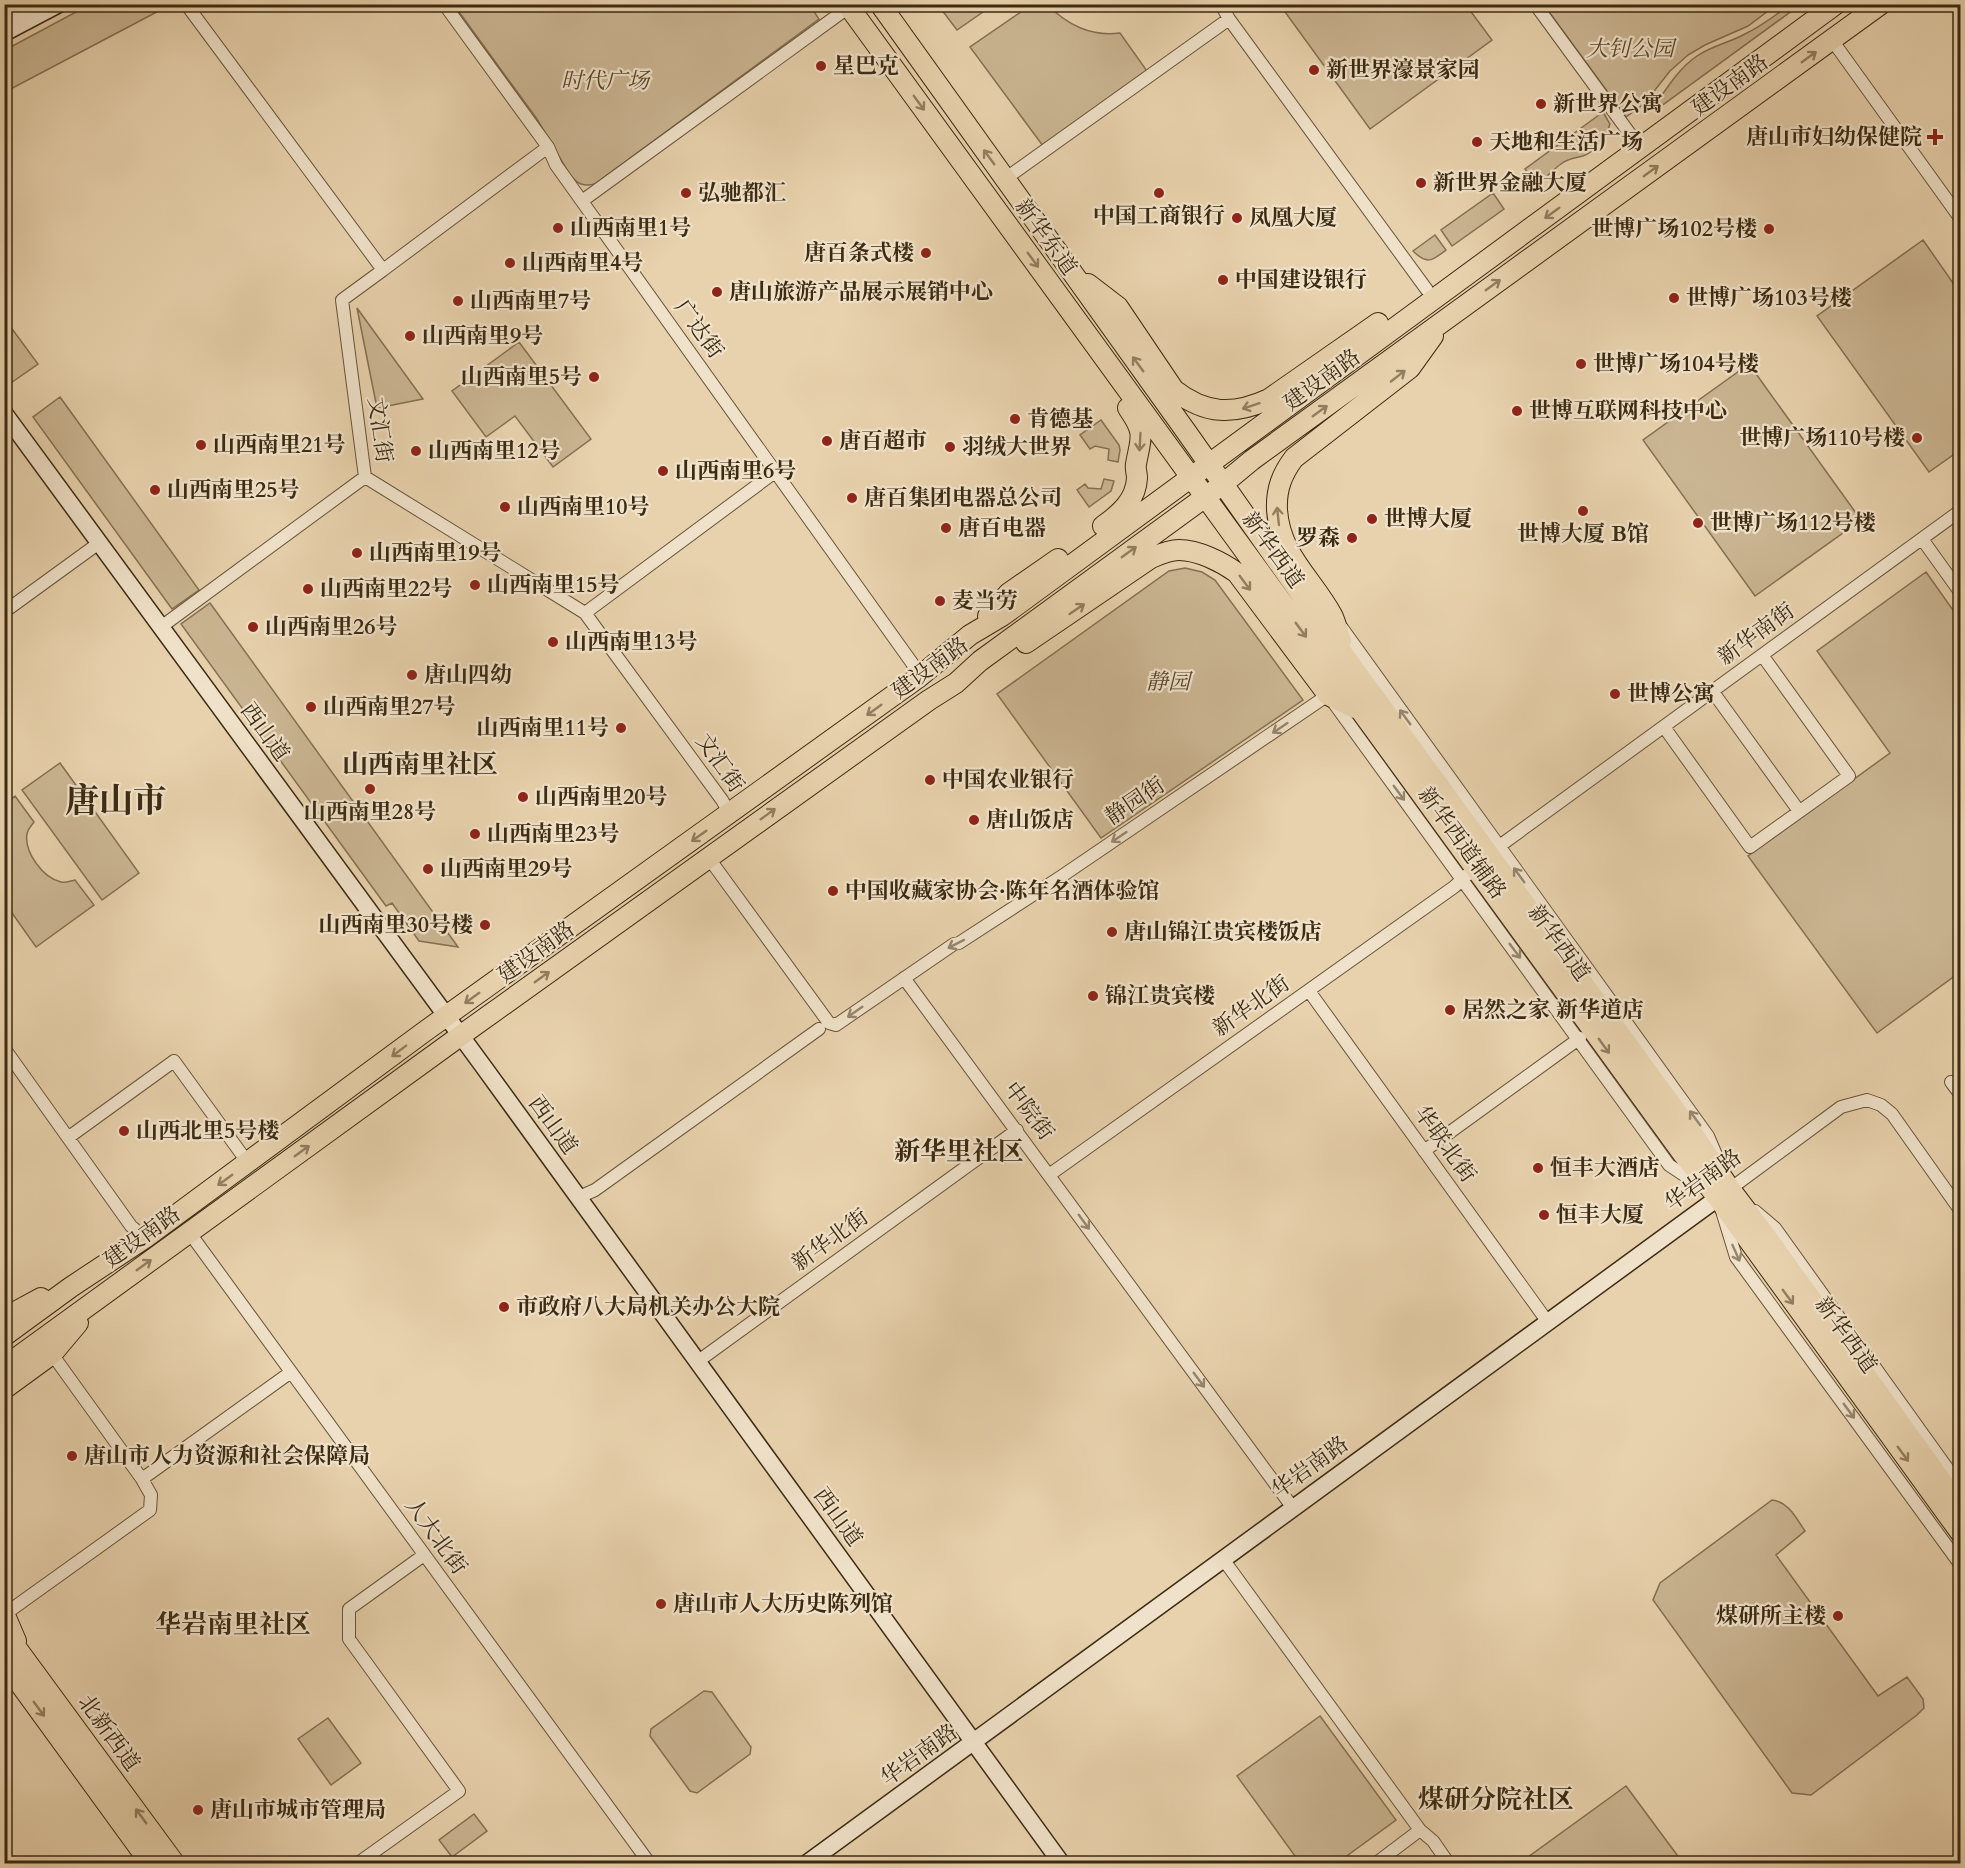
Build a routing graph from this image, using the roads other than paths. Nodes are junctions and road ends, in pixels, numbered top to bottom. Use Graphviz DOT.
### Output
graph roads {
  1 [pos="33,4"];
  2 [pos="59,4"];
  3 [pos="186,4"];
  4 [pos="444,4"];
  5 [pos="880,4"];
  6 [pos="1221,4"];
  7 [pos="1535,4"];
  8 [pos="1836,4"];
  9 [pos="1881,4"];
  10 [pos="848,6"];
  11 [pos="4,19"];
  12 [pos="1229,19"];
  13 [pos="4,33"];
  14 [pos="1832,40"];
  15 [pos="548,147"];
  16 [pos="1641,149"];
  17 [pos="1005,179"];
  18 [pos="582,201"];
  19 [pos="1960,218"];
  20 [pos="383,270"];
  21 [pos="1073,273"];
  22 [pos="1462,279"];
  23 [pos="1427,290"];
  24 [pos="1075,318"];
  25 [pos="1445,320"];
  26 [pos="4,413"];
  27 [pos="1209,463"];
  28 [pos="776,472"];
  29 [pos="1191,476"];
  30 [pos="365,477"];
  31 [pos="1223,484"];
  32 [pos="1205,497"];
  33 [pos="1960,511"];
  34 [pos="1922,539"];
  35 [pos="99,543"];
  36 [pos="1960,592"];
  37 [pos="4,612"];
  38 [pos="585,613"];
  39 [pos="1333,616"];
  40 [pos="161,627"];
  41 [pos="970,635"];
  42 [pos="1762,655"];
  43 [pos="1348,661"];
  44 [pos="919,677"];
  45 [pos="956,683"];
  46 [pos="1713,692"];
  47 [pos="1329,695"];
  48 [pos="1359,710"];
  49 [pos="1664,727"];
  50 [pos="1799,812"];
  51 [pos="730,814"];
  52 [pos="708,857"];
  53 [pos="1481,863"];
  54 [pos="904,978"];
  55 [pos="1309,991"];
  56 [pos="446,1017"];
  57 [pos="819,1029"];
  58 [pos="460,1036"];
  59 [pos="1580,1038"];
  60 [pos="4,1048"];
  61 [pos="1951,1082"];
  62 [pos="1960,1094"];
  63 [pos="1017,1130"];
  64 [pos="69,1137"];
  65 [pos="1424,1151"];
  66 [pos="248,1163"];
  67 [pos="1049,1175"];
  68 [pos="1724,1193"];
  69 [pos="578,1198"];
  70 [pos="1960,1210"];
  71 [pos="189,1232"];
  72 [pos="145,1238"];
  73 [pos="71,1287"];
  74 [pos="97,1300"];
  75 [pos="4,1318"];
  76 [pos="1547,1321"];
  77 [pos="4,1336"];
  78 [pos="52,1354"];
  79 [pos="697,1362"];
  80 [pos="4,1367"];
  81 [pos="291,1372"];
  82 [pos="4,1389"];
  83 [pos="142,1479"];
  84 [pos="1960,1486"];
  85 [pos="1960,1507"];
  86 [pos="1293,1508"];
  87 [pos="1960,1532"];
  88 [pos="424,1555"];
  89 [pos="1223,1559"];
  90 [pos="1960,1564"];
  91 [pos="5,1613"];
  92 [pos="4,1631"];
  93 [pos="14,1659"];
  94 [pos="974,1742"];
  95 [pos="1420,1830"];
  96 [pos="151,1863"];
  97 [pos="175,1863"];
  98 [pos="357,1863"];
  99 [pos="650,1863"];
  100 [pos="806,1863"];
  101 [pos="1062,1863"];
  102 [pos="1375,1863"];
  103 [pos="1449,1863"];
  1 -- 11 [label="street"];
  2 -- 13 [label="street"];
  3 -- 20 [label="street"];
  4 -- 15 [label="street, 广达街"];
  17 -- 5 [label="main road, 新华东道, one-way"];
  6 -- 12 [label="street"];
  7 -- 16 [label="street"];
  8 -- 16 [label="main road, 建设南路"];
  9 -- 14 [label="main road, 建设南路"];
  10 -- 18 [label="street"];
  10 -- 24 [label="main road, 新华东道, one-way"];
  12 -- 17 [label="street"];
  12 -- 23 [label="street"];
  14 -- 19 [label="street"];
  25 -- 14 [label="main road, 建设南路, one-way"];
  15 -- 18 [label="street, 广达街"];
  15 -- 20 [label="street"];
  16 -- 22 [label="main road, 建设南路, one-way"];
  17 -- 21 [label="main road, 新华东道"];
  18 -- 28 [label="street, 广达街"];
  20 -- 30 [label="street, 文汇街"];
  23 -- 21 [label="main road, one-way"];
  27 -- 21 [label="main road, 新华东道, one-way"];
  22 -- 23 [label="main road"];
  22 -- 27 [label="main road, 建设南路"];
  24 -- 29 [label="main road, 新华东道"];
  24 -- 41 [label="main road, one-way"];
  31 -- 25 [label="main road, 建设南路, one-way"];
  39 -- 25 [label="main road, one-way"];
  26 -- 35 [label="street, 西山道"];
  27 -- 29 [label="main road, 建设南路"];
  27 -- 31 [label="main road, 新华东道"];
  28 -- 38 [label="street"];
  28 -- 44 [label="street, 广达街"];
  29 -- 32 [label="main road, 新华东道"];
  29 -- 41 [label="main road, 建设南路"];
  30 -- 38 [label="street, 文汇街"];
  30 -- 40 [label="street"];
  31 -- 32 [label="main road, 建设南路"];
  31 -- 43 [label="main road, 新华西道"];
  45 -- 32 [label="main road, 建设南路, one-way"];
  32 -- 48 [label="main road, 新华西道, one-way"];
  33 -- 34 [label="street, 新华南街"];
  34 -- 36 [label="street"];
  34 -- 42 [label="street, 新华南街"];
  35 -- 37 [label="street"];
  35 -- 40 [label="street, 西山道"];
  38 -- 51 [label="street, 文汇街"];
  39 -- 43 [label="main road"];
  53 -- 39 [label="street, 新华西道辅路, one-way"];
  40 -- 56 [label="street, 西山道"];
  41 -- 44 [label="main road, 建设南路"];
  42 -- 46 [label="street, 新华南街"];
  42 -- 50 [label="street"];
  43 -- 53 [label="main road, 新华西道"];
  44 -- 51 [label="main road, 建设南路, one-way"];
  45 -- 47 [label="main road, one-way"];
  52 -- 45 [label="main road, 建设南路, one-way"];
  46 -- 49 [label="street, 新华南街"];
  46 -- 50 [label="street"];
  47 -- 48 [label="main road"];
  47 -- 53 [label="street, 新华西道辅路, one-way"];
  47 -- 54 [label="street, 静园街, one-way"];
  48 -- 53 [label="main road, 新华西道"];
  49 -- 50 [label="street"];
  49 -- 53 [label="street, 新华南街"];
  51 -- 56 [label="main road, 建设南路, one-way"];
  54 -- 52 [label="street, one-way"];
  58 -- 52 [label="main road, 建设南路, one-way"];
  53 -- 55 [label="street, 新华北街"];
  53 -- 59 [label="street, 新华西道辅路, one-way"];
  53 -- 68 [label="main road, 新华西道"];
  54 -- 63 [label="street, 中院街"];
  55 -- 65 [label="street, 华联北街"];
  55 -- 67 [label="street, 新华北街"];
  56 -- 58 [label="street, 西山道"];
  56 -- 66 [label="main road, 建设南路, one-way"];
  57 -- 69 [label="street"];
  58 -- 69 [label="street, 西山道"];
  71 -- 58 [label="main road, 建设南路, one-way"];
  59 -- 65 [label="street"];
  59 -- 68 [label="street, 新华西道辅路, one-way"];
  60 -- 64 [label="street"];
  61 -- 62 [label="street"];
  63 -- 67 [label="street, 中院街"];
  63 -- 79 [label="street, 新华北街"];
  64 -- 66 [label="street"];
  64 -- 72 [label="street"];
  65 -- 76 [label="street, 华联北街"];
  66 -- 72 [label="main road, 建设南路, one-way"];
  67 -- 86 [label="street, 中院街, one-way"];
  68 -- 70 [label="street, 华岩南路"];
  68 -- 76 [label="street, 华岩南路"];
  68 -- 84 [label="street, 新华西道辅路"];
  68 -- 85 [label="main road, 新华西道"];
  68 -- 87 [label="main road, 新华西道, one-way"];
  68 -- 90 [label="street, one-way"];
  69 -- 79 [label="street, 西山道"];
  74 -- 71 [label="main road, 建设南路, one-way"];
  71 -- 81 [label="street, 人大北街"];
  72 -- 73 [label="main road, 建设南路"];
  73 -- 75 [label="main road"];
  73 -- 77 [label="main road, 建设南路"];
  74 -- 78 [label="main road"];
  74 -- 80 [label="main road, 建设南路"];
  76 -- 86 [label="street, 华岩南路"];
  78 -- 82 [label="main road"];
  78 -- 83 [label="street"];
  79 -- 94 [label="street, 西山道"];
  81 -- 83 [label="street"];
  81 -- 88 [label="street, 人大北街"];
  83 -- 91 [label="street"];
  86 -- 89 [label="street, 华岩南路"];
  88 -- 98 [label="street"];
  88 -- 99 [label="street, 人大北街"];
  89 -- 94 [label="street, 华岩南路"];
  89 -- 95 [label="street"];
  91 -- 93 [label="main road"];
  92 -- 93 [label="main road, 北新西道"];
  93 -- 96 [label="main road, 北新西道, one-way"];
  97 -- 93 [label="main road, 北新西道, one-way"];
  94 -- 100 [label="street, 华岩南路"];
  94 -- 101 [label="street, 西山道"];
  95 -- 102 [label="street"];
  95 -- 103 [label="street"];
}
